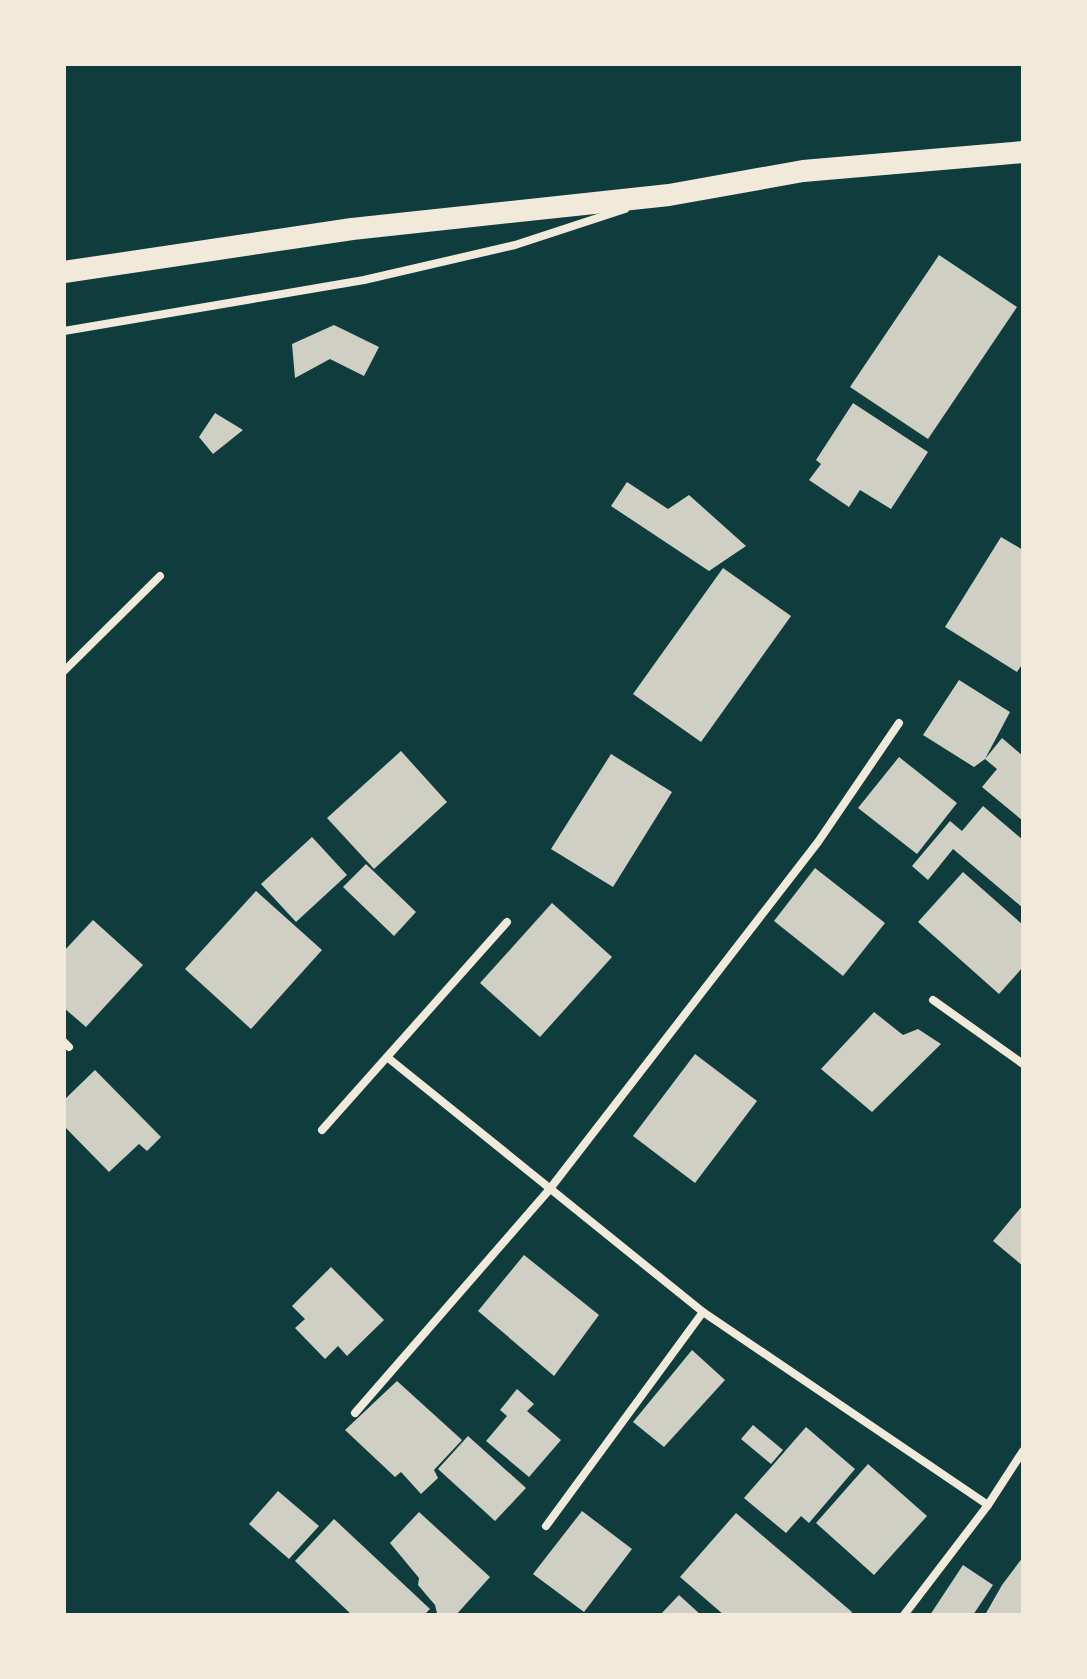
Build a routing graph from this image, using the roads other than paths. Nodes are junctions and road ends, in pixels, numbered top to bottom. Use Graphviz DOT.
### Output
graph roads {
  1 [pos="1023,152"];
  2 [pos="669,195"];
  3 [pos="64,272"];
  4 [pos="64,331"];
  5 [pos="160,576"];
  6 [pos="64,671"];
  7 [pos="899,723"];
  8 [pos="507,922"];
  9 [pos="933,1000"];
  10 [pos="387,1057"];
  11 [pos="1023,1064"];
  12 [pos="322,1130"];
  13 [pos="549,1190"];
  14 [pos="703,1312"];
  15 [pos="355,1413"];
  16 [pos="1023,1451"];
  17 [pos="988,1505"];
  18 [pos="546,1526"];
  19 [pos="904,1615"];
  1 -- 2 [label="highway"];
  2 -- 3 [label="highway"];
  2 -- 4 [label="street"];
  5 -- 6 [label="street"];
  7 -- 13 [label="street"];
  8 -- 10 [label="street"];
  9 -- 11 [label="street"];
  10 -- 12 [label="street"];
  10 -- 13 [label="street"];
  13 -- 14 [label="street"];
  13 -- 15 [label="street"];
  14 -- 17 [label="street"];
  14 -- 18 [label="street"];
  16 -- 17 [label="street"];
  17 -- 19 [label="street"];
}
